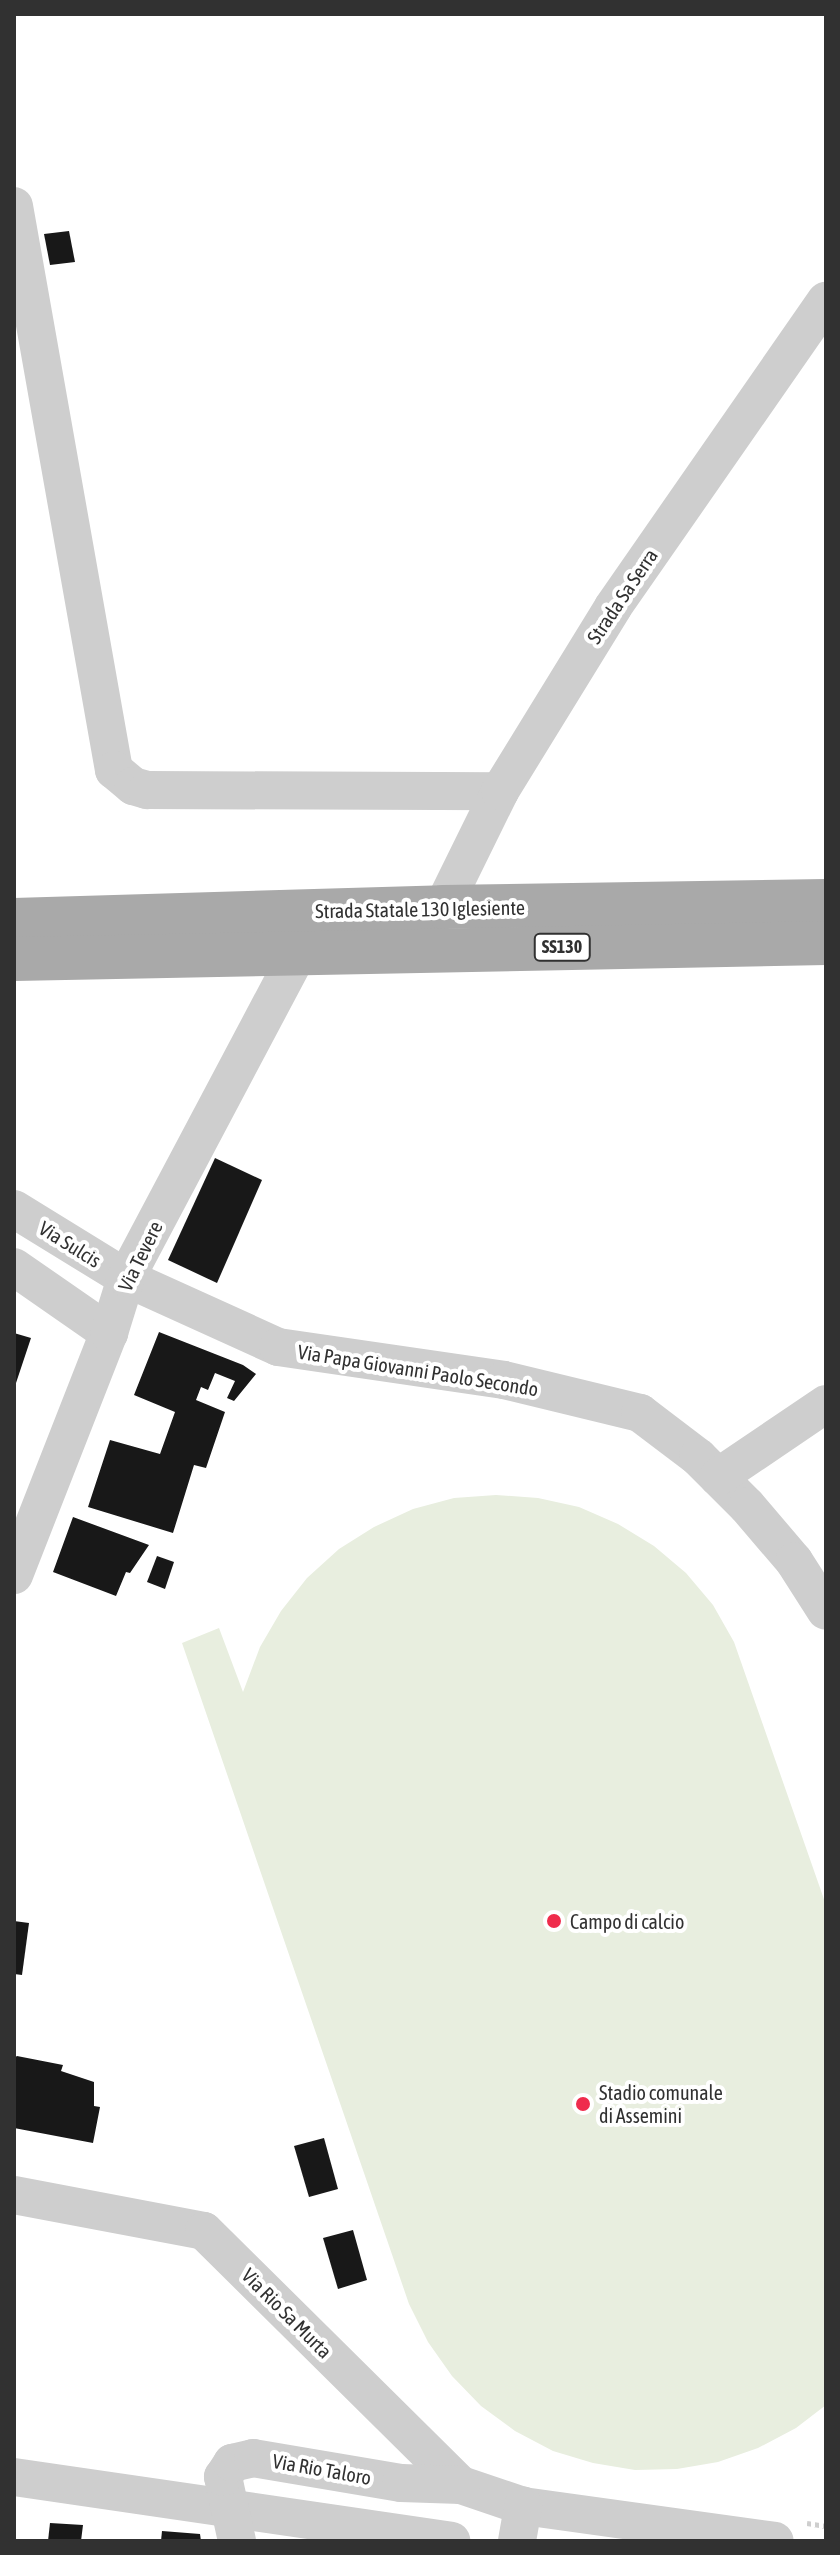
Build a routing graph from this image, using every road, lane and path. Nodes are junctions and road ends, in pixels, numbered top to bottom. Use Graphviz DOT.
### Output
graph roads {
  1 [pos="14,206"];
  2 [pos="826,301"];
  3 [pos="500,791"];
  4 [pos="826,901"];
  5 [pos="443,907"];
  6 [pos="14,920"];
  7 [pos="826,943"];
  8 [pos="299,951"];
  9 [pos="14,959"];
  10 [pos="14,1209"];
  11 [pos="14,1267"];
  12 [pos="126,1278"];
  13 [pos="109,1333"];
  14 [pos="826,1404"];
  15 [pos="718,1477"];
  16 [pos="14,1575"];
  17 [pos="826,1611"];
  18 [pos="14,2195"];
  19 [pos="14,2477"];
  20 [pos="461,2485"];
  21 [pos="520,2523"];
  22 [pos="234,2524"];
  23 [pos="826,2526"];
  24 [pos="785,2531"];
  25 [pos="451,2541"];
  1 -- 3 [label="street"];
  2 -- 3 [label="street, Strada Sa Serra"];
  3 -- 5 [label="street, Strada Sa Serra"];
  4 -- 5 [label="main road, Strada Statale 130 Iglesiente / SS130"];
  5 -- 6 [label="main road, Strada Statale 130 Iglesiente / SS130"];
  7 -- 8 [label="main road, Strada Statale 130 Iglesiente / SS130"];
  8 -- 9 [label="main road, Strada Statale 130 Iglesiente / SS130"];
  8 -- 12 [label="street, Via Tevere"];
  10 -- 12 [label="street, Via Sulcis"];
  11 -- 13 [label="street"];
  12 -- 13 [label="street, Via Tevere"];
  12 -- 15 [label="street, Via Papa Giovanni Paolo Secondo"];
  13 -- 16 [label="street, Via Tevere"];
  14 -- 15 [label="street"];
  15 -- 17 [label="street, Via Papa Giovanni Paolo Secondo"];
  18 -- 20 [label="street, Via Rio Sa Murta"];
  19 -- 22 [label="street"];
  20 -- 21 [label="street, Via Rio Sa Murta"];
  20 -- 22 [label="street, Via Rio Taloro"];
  21 -- 24 [label="street, Via Rio Sa Murta"];
  22 -- 25 [label="street"];
  23 -- 24 [label="path"];
}
